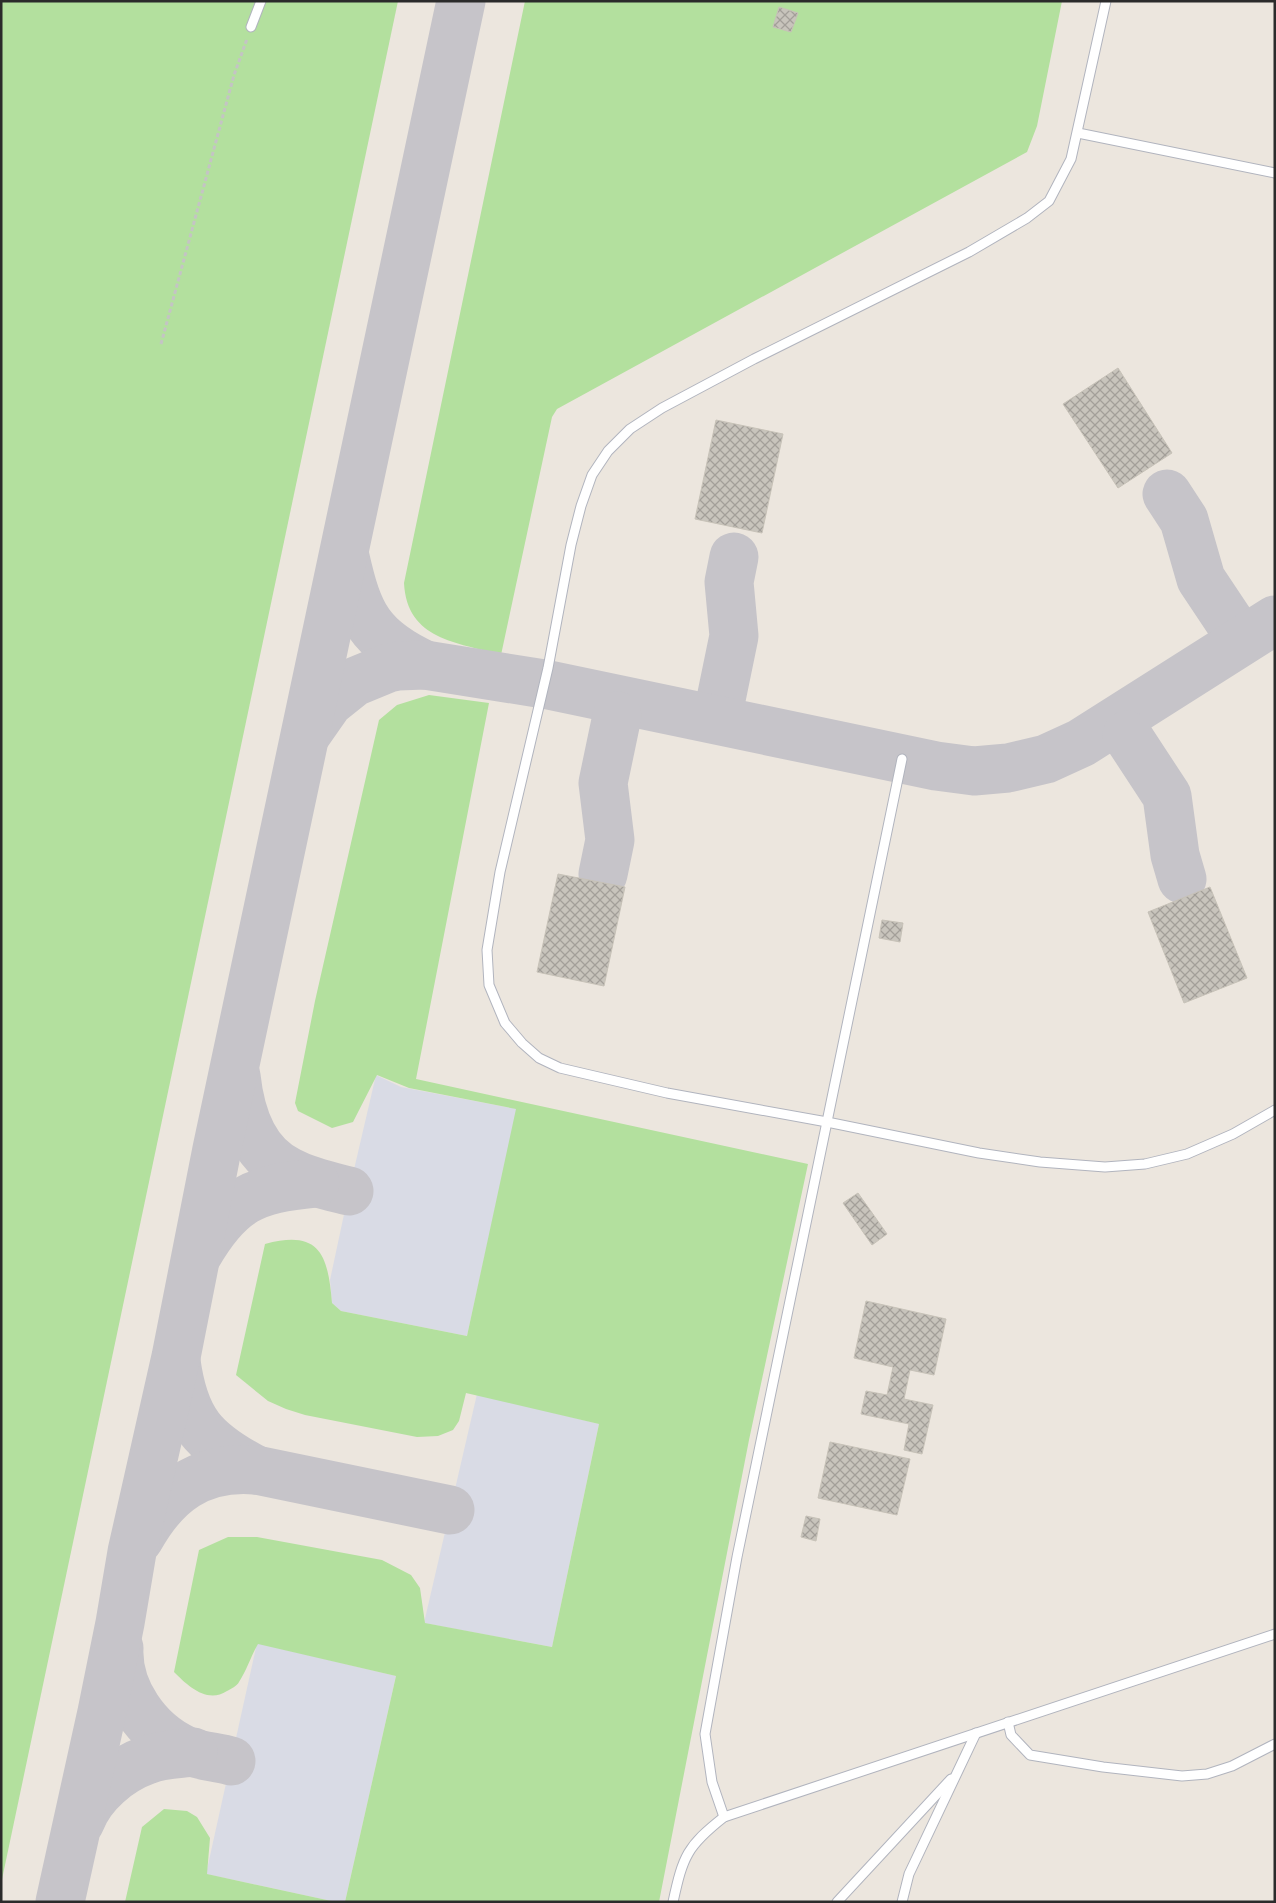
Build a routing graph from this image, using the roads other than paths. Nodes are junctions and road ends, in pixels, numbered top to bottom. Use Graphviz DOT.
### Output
graph roads {
  1 [pos="261,1"];
  2 [pos="1106,1"];
  3 [pos="251,27"];
  4 [pos="1078,133"];
  5 [pos="1275,173"];
  6 [pos="902,759"];
  7 [pos="1275,1110"];
  8 [pos="827,1122"];
  9 [pos="1275,1634"];
  10 [pos="1008,1722"];
  11 [pos="976,1733"];
  12 [pos="1275,1744"];
  13 [pos="957,1773"];
  14 [pos="724,1817"];
  15 [pos="673,1902"];
  16 [pos="837,1902"];
  17 [pos="902,1902"];
  1 -- 3 [label="lane"];
  2 -- 4 [label="lane"];
  4 -- 5 [label="lane"];
  4 -- 8 [label="lane"];
  6 -- 8 [label="lane"];
  7 -- 8 [label="lane"];
  8 -- 14 [label="lane"];
  9 -- 10 [label="lane"];
  10 -- 11 [label="lane"];
  10 -- 12 [label="lane"];
  11 -- 13 [label="lane"];
  11 -- 14 [label="lane"];
  13 -- 16 [label="lane"];
  13 -- 17 [label="lane"];
  14 -- 15 [label="lane"];
}
